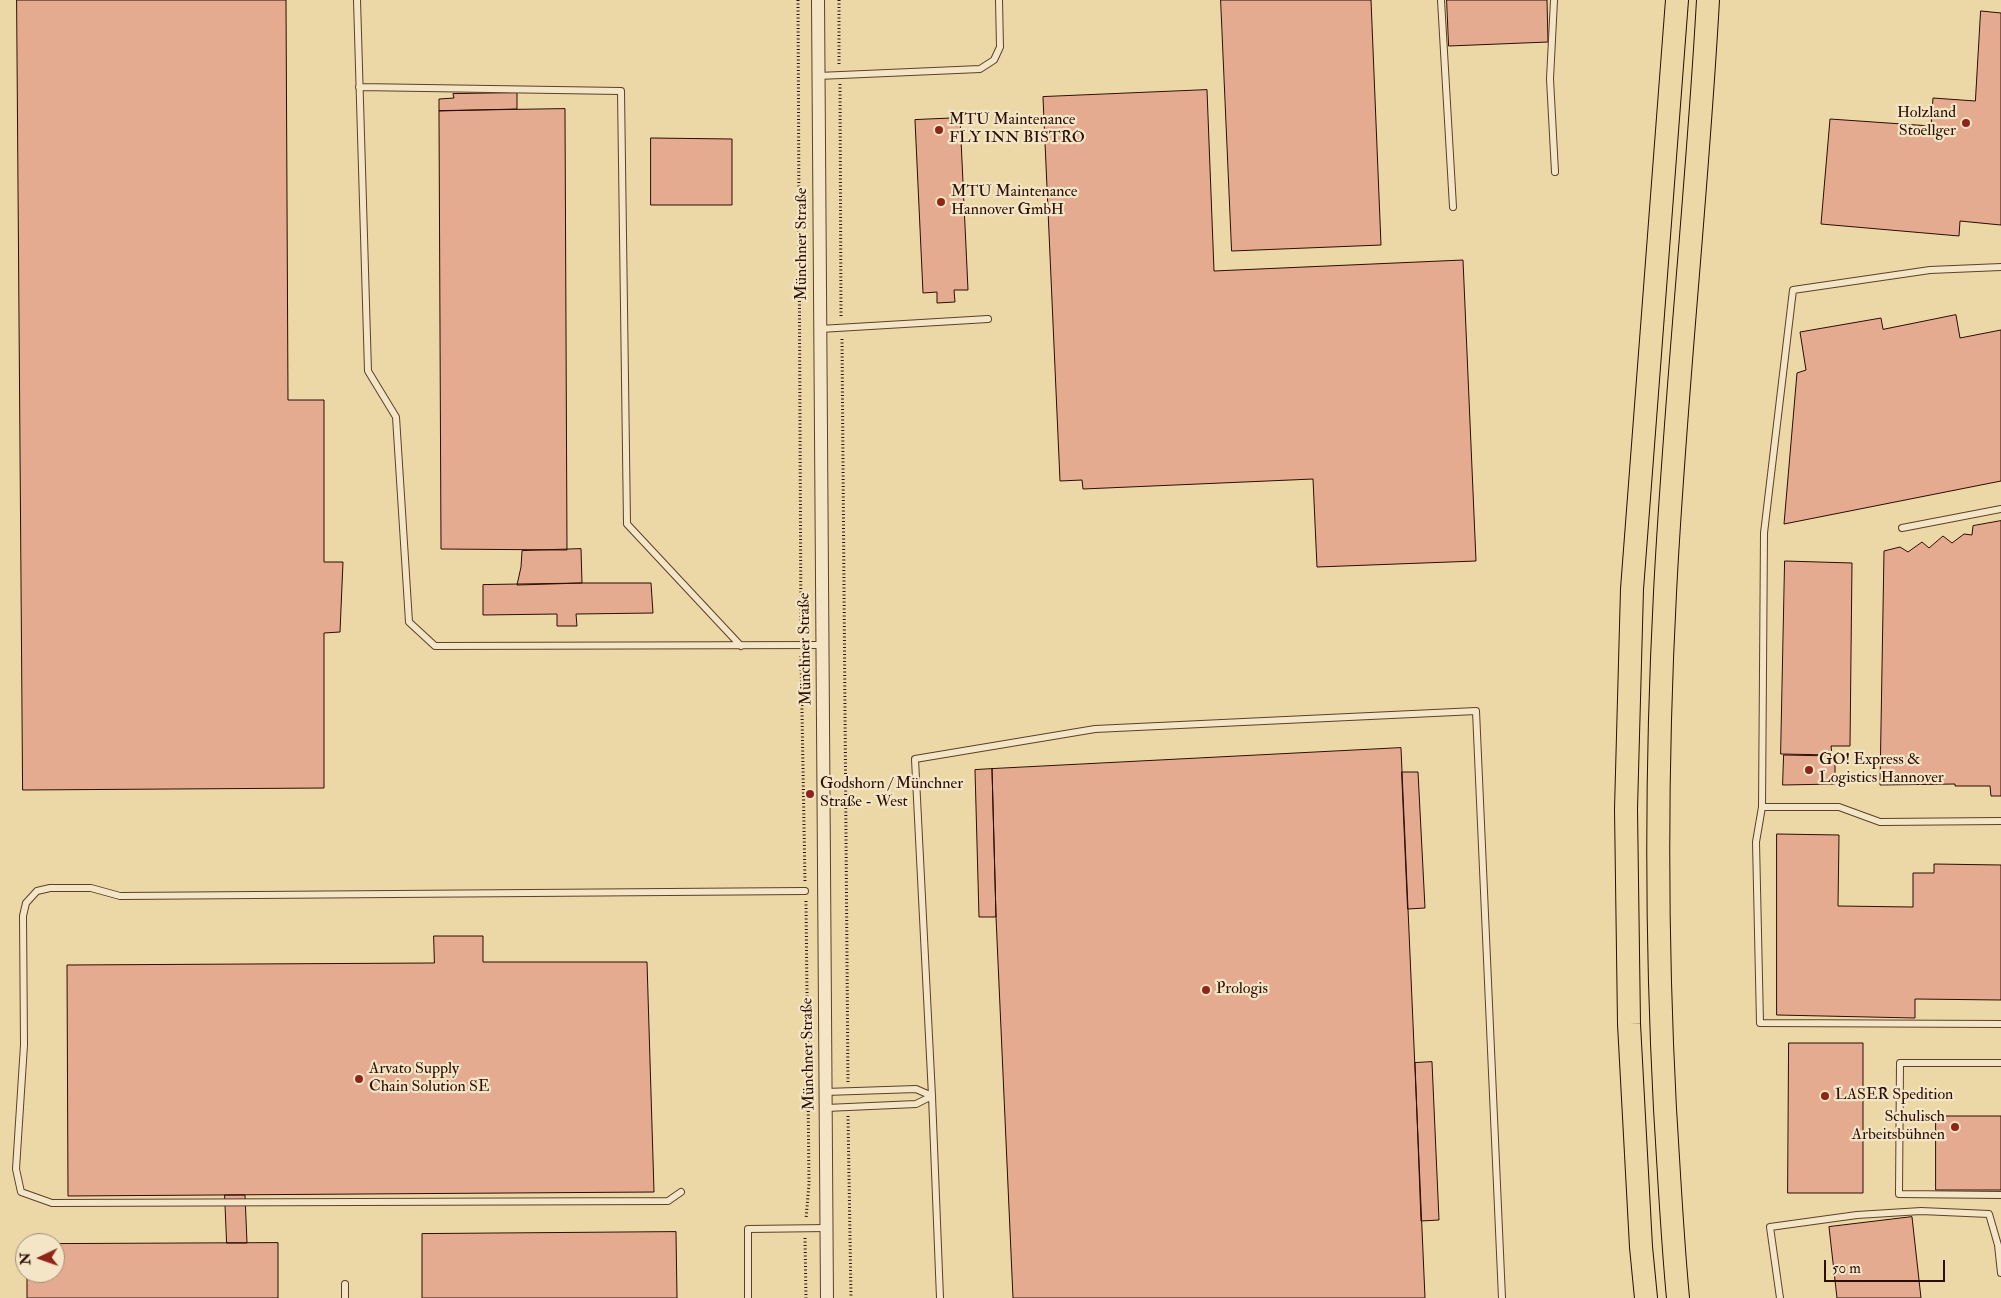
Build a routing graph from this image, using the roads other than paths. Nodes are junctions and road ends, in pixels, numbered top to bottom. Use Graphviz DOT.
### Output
graph roads {
  1 [pos="357,0"];
  2 [pos="818,0"];
  3 [pos="999,0"];
  4 [pos="1441,0"];
  5 [pos="1554,0"];
  6 [pos="1677,0"];
  7 [pos="1708,0"];
  8 [pos="818,76"];
  9 [pos="359,87"];
  10 [pos="1555,172"];
  11 [pos="1453,207"];
  12 [pos="2001,267"];
  13 [pos="988,318"];
  14 [pos="820,330"];
  15 [pos="2001,509"];
  16 [pos="1902,528"];
  17 [pos="822,645"];
  18 [pos="740,646"];
  19 [pos="1762,807"];
  20 [pos="2001,821"];
  21 [pos="806,891"];
  22 [pos="2001,1024"];
  23 [pos="2001,1063"];
  24 [pos="826,1092"];
  25 [pos="932,1096"];
  26 [pos="826,1108"];
  27 [pos="681,1192"];
  28 [pos="2001,1195"];
  29 [pos="827,1228"];
  30 [pos="2001,1273"];
  31 [pos="345,1284"];
  32 [pos="345,1298"];
  33 [pos="748,1298"];
  34 [pos="827,1298"];
  35 [pos="940,1298"];
  36 [pos="1502,1298"];
  37 [pos="1646,1298"];
  38 [pos="1678,1298"];
  39 [pos="1780,1298"];
  1 -- 9 [label="lane"];
  2 -- 8 [label="street, Münchner Straße"];
  3 -- 8 [label="lane"];
  4 -- 11 [label="lane"];
  5 -- 10 [label="lane"];
  6 -- 37 [label="highway"];
  7 -- 38 [label="highway"];
  8 -- 14 [label="street, Münchner Straße"];
  9 -- 18 [label="lane"];
  9 -- 18 [label="lane"];
  12 -- 19 [label="lane"];
  13 -- 14 [label="lane"];
  14 -- 17 [label="street, Münchner Straße"];
  15 -- 16 [label="lane"];
  17 -- 18 [label="lane"];
  17 -- 24 [label="street, Münchner Straße"];
  19 -- 20 [label="lane"];
  19 -- 22 [label="lane"];
  21 -- 27 [label="lane"];
  23 -- 28 [label="lane"];
  24 -- 25 [label="lane"];
  24 -- 26 [label="street, Münchner Straße"];
  25 -- 26 [label="lane"];
  25 -- 35 [label="lane"];
  25 -- 36 [label="lane"];
  26 -- 29 [label="street, Münchner Straße"];
  29 -- 33 [label="lane"];
  29 -- 34 [label="street, Münchner Straße"];
  30 -- 39 [label="lane"];
  31 -- 32 [label="lane"];
}
